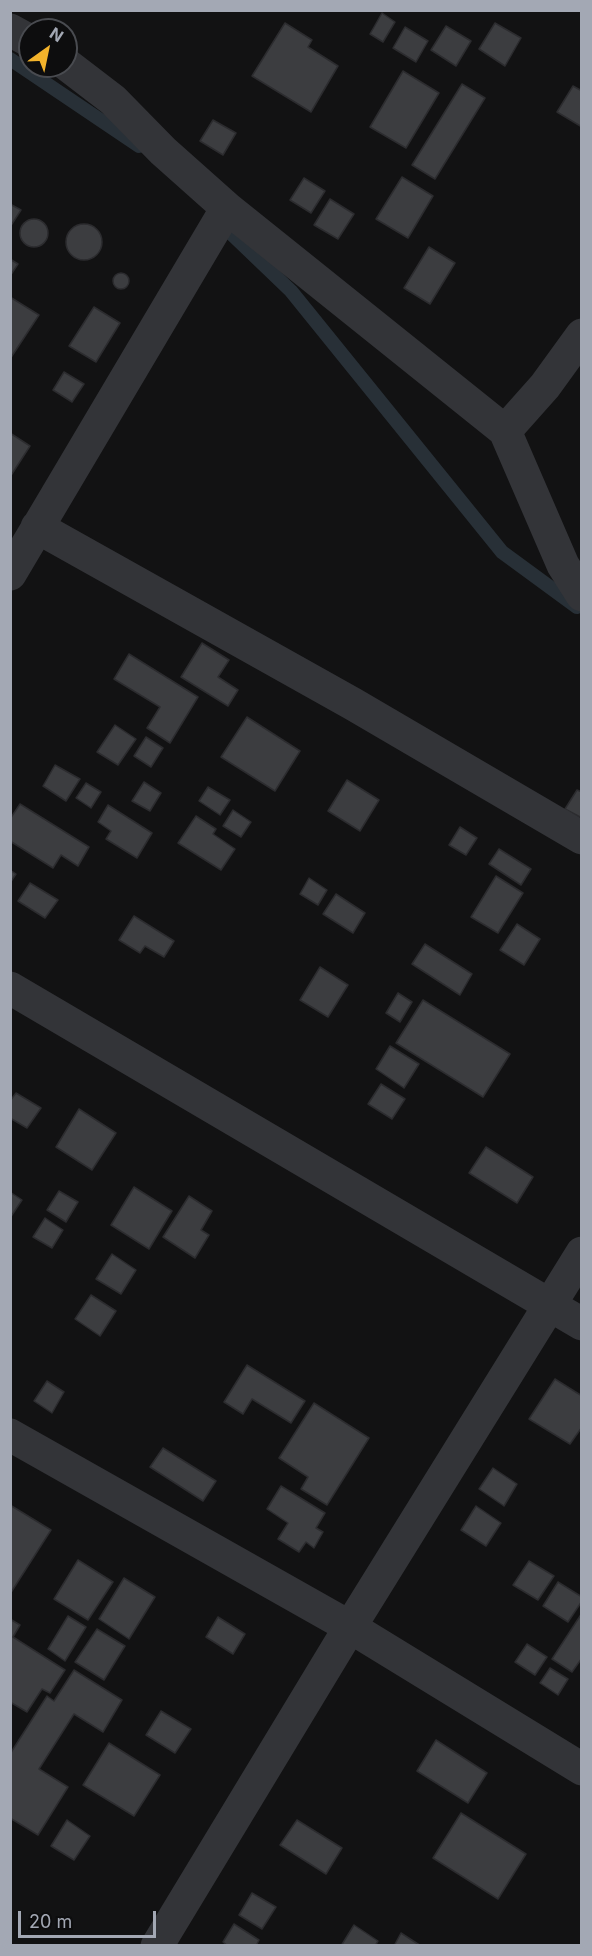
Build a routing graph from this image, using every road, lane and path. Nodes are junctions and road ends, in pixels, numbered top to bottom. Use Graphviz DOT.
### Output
graph roads {
  1 [pos="78,73"];
  2 [pos="227,208"];
  3 [pos="582,335"];
  4 [pos="504,431"];
  5 [pos="37,527"];
  6 [pos="10,574"];
  7 [pos="582,595"];
  8 [pos="582,838"];
  9 [pos="10,988"];
  10 [pos="582,1253"];
  11 [pos="550,1305"];
  12 [pos="582,1324"];
  13 [pos="10,1435"];
  14 [pos="350,1627"];
  15 [pos="582,1768"];
  16 [pos="157,1946"];
  1 -- 2 [label="street"];
  2 -- 4 [label="street"];
  2 -- 5 [label="street"];
  3 -- 4 [label="street"];
  4 -- 7 [label="street"];
  5 -- 6 [label="street"];
  5 -- 8 [label="street"];
  9 -- 11 [label="street"];
  10 -- 11 [label="street"];
  11 -- 12 [label="street"];
  11 -- 14 [label="street"];
  13 -- 14 [label="street"];
  14 -- 15 [label="street"];
  14 -- 16 [label="street"];
}
